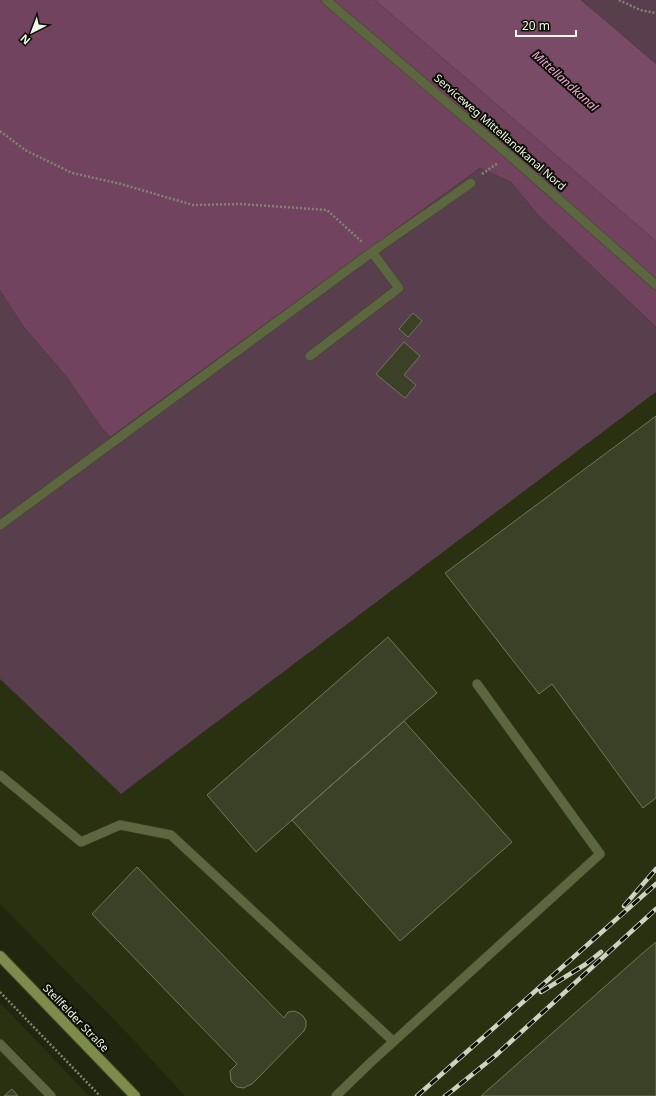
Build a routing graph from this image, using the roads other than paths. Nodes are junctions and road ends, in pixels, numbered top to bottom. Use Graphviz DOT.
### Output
graph roads {
  1 [pos="326,0"];
  2 [pos="471,183"];
  3 [pos="372,252"];
  4 [pos="656,285"];
  5 [pos="310,356"];
  6 [pos="0,525"];
  7 [pos="477,684"];
  8 [pos="0,775"];
  9 [pos="0,956"];
  10 [pos="393,1041"];
  11 [pos="0,1044"];
  12 [pos="50,1096"];
  13 [pos="135,1096"];
  14 [pos="336,1096"];
  1 -- 4 [label="lane, Serviceweg Mittellandkanal Nord"];
  2 -- 3 [label="lane"];
  3 -- 5 [label="lane"];
  3 -- 6 [label="lane"];
  7 -- 10 [label="lane"];
  8 -- 10 [label="lane"];
  9 -- 13 [label="street, Stellfelder Straße"];
  10 -- 14 [label="lane"];
  11 -- 12 [label="lane"];
}
